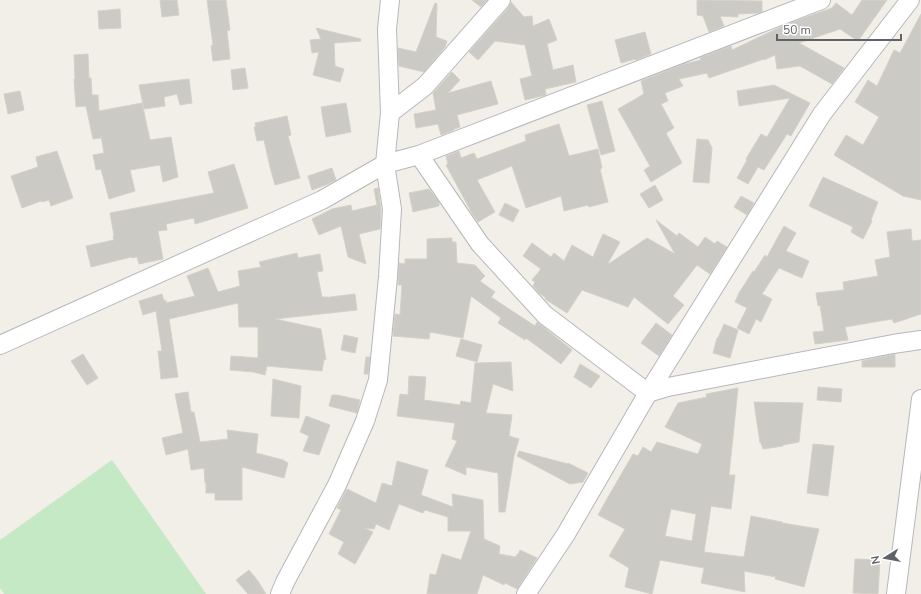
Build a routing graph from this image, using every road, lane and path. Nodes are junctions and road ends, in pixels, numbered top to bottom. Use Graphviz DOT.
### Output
graph roads {
  1 [pos="390,0"];
  2 [pos="501,0"];
  3 [pos="820,0"];
  4 [pos="910,0"];
  5 [pos="390,113"];
  6 [pos="419,155"];
  7 [pos="385,164"];
  8 [pos="921,340"];
  9 [pos="0,345"];
  10 [pos="648,393"];
  11 [pos="921,399"];
  12 [pos="280,594"];
  13 [pos="526,594"];
  14 [pos="896,594"];
  1 -- 5 [label="street"];
  2 -- 5 [label="street"];
  3 -- 6 [label="street"];
  4 -- 10 [label="street"];
  5 -- 7 [label="street"];
  6 -- 7 [label="street"];
  6 -- 10 [label="street"];
  7 -- 9 [label="street"];
  7 -- 12 [label="street"];
  8 -- 10 [label="street"];
  10 -- 13 [label="street"];
  11 -- 14 [label="street"];
}
